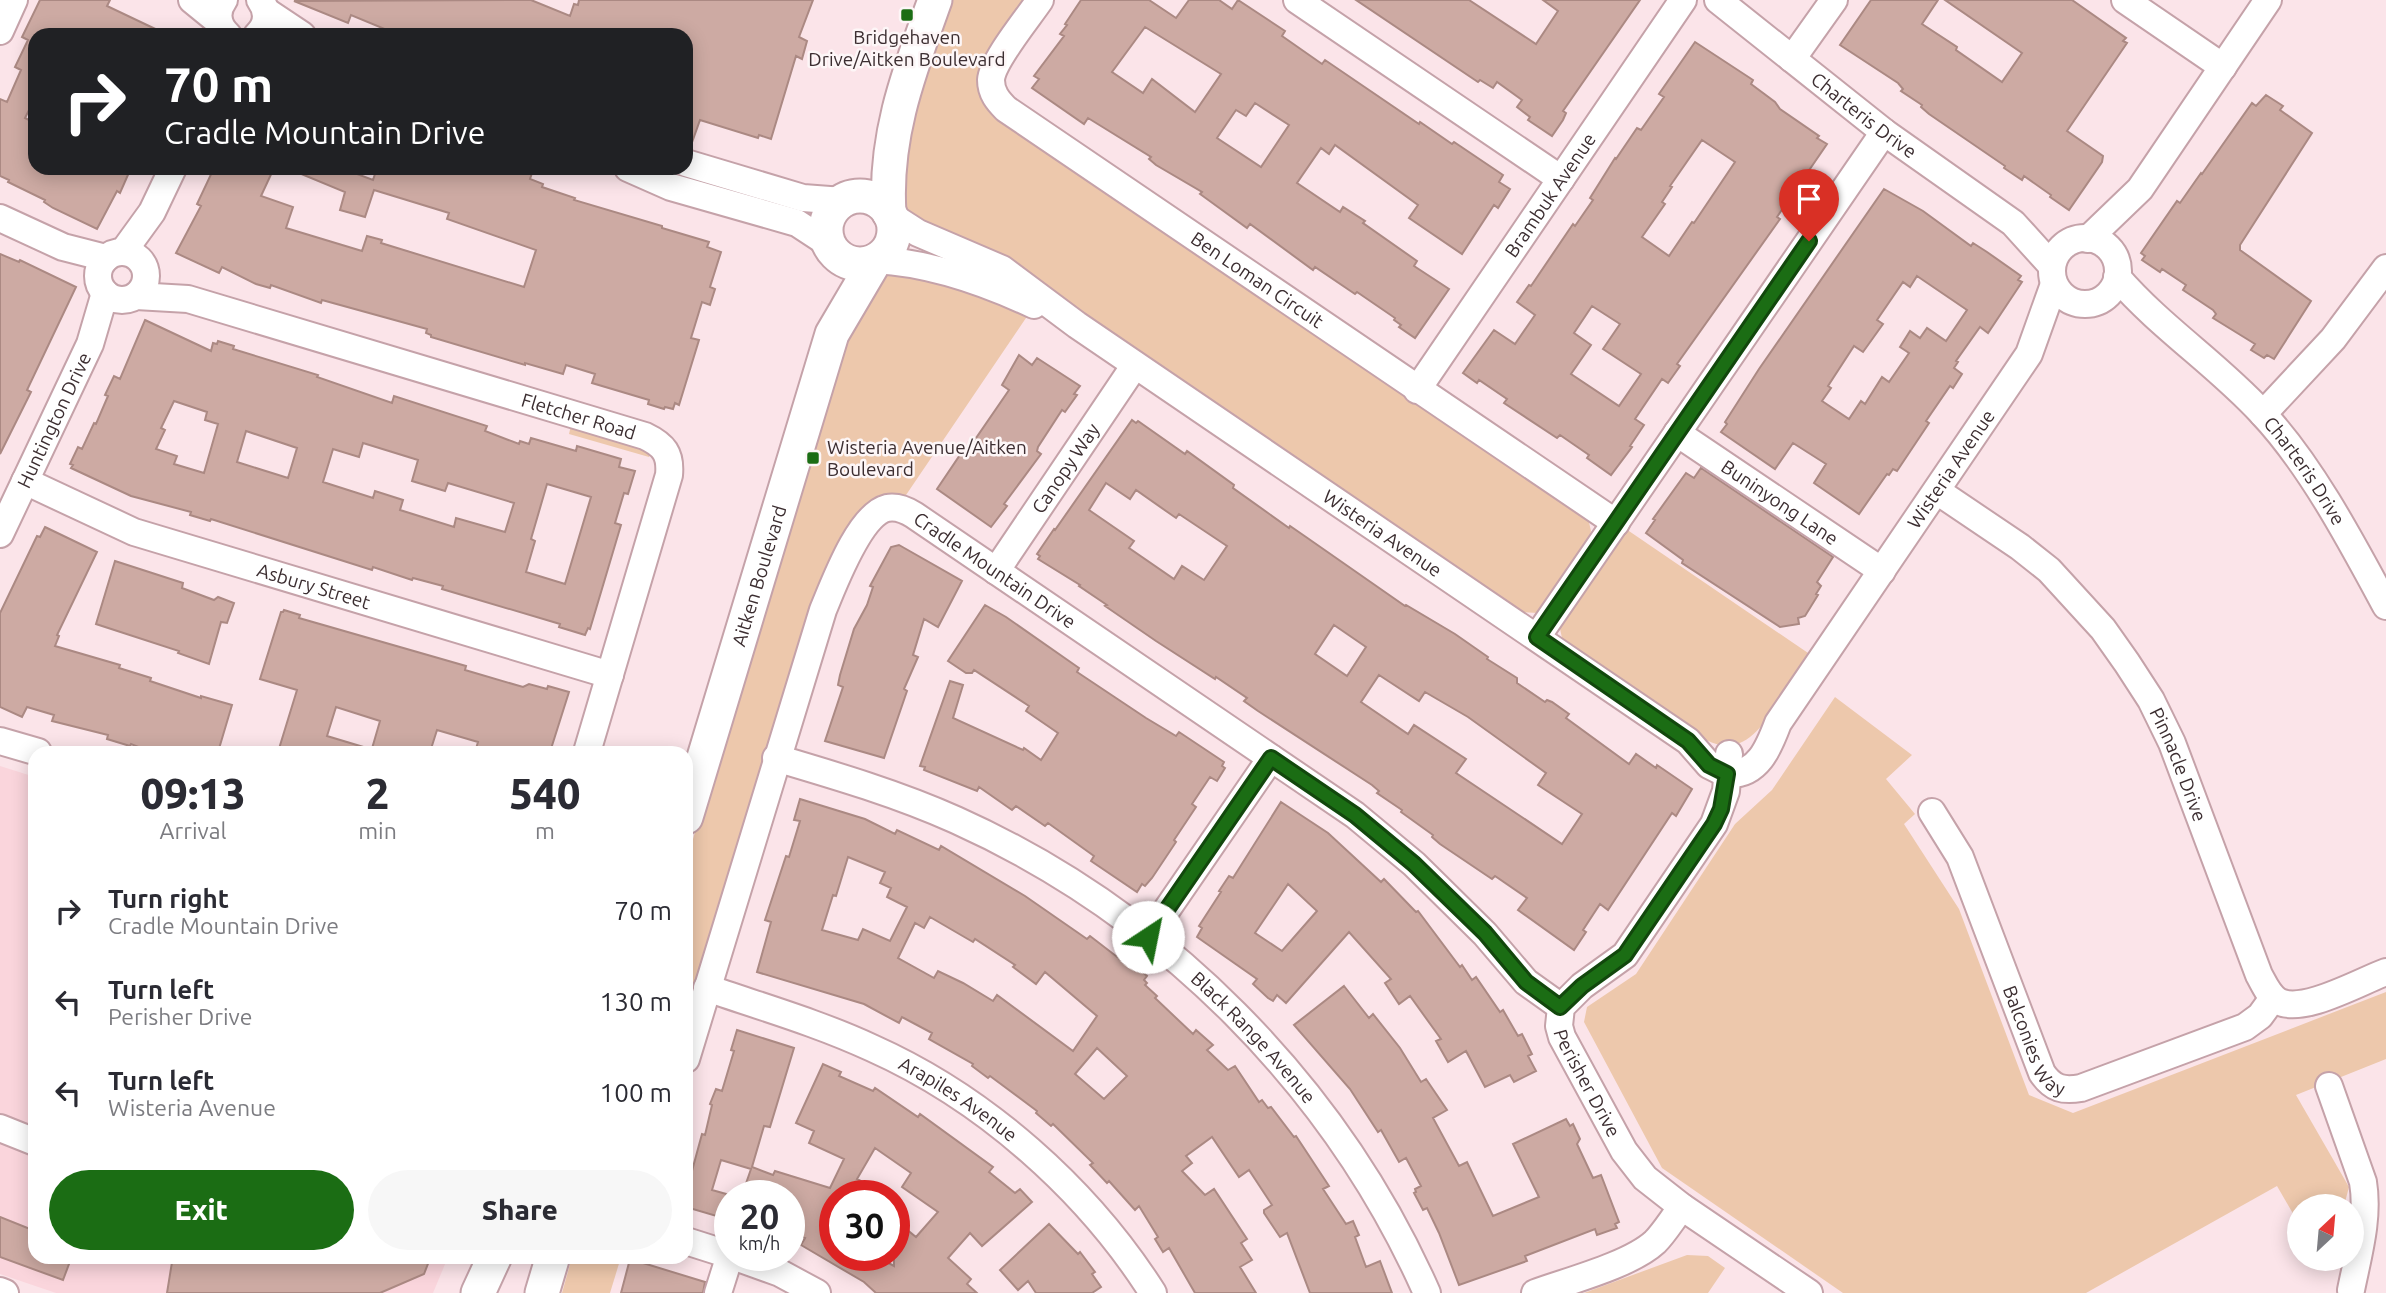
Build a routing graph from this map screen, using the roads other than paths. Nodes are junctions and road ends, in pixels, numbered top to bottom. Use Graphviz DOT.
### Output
graph roads {
  1 [pos="15,0"];
  2 [pos="192,0"];
  3 [pos="935,0"];
  4 [pos="1040,0"];
  5 [pos="1297,0"];
  6 [pos="1683,0"];
  7 [pos="1718,0"];
  8 [pos="1834,0"];
  9 [pos="2125,0"];
  10 [pos="2268,0"];
  11 [pos="262,10"];
  12 [pos="224,25"];
  13 [pos="291,28"];
  14 [pos="0,30"];
  15 [pos="1792,59"];
  16 [pos="2223,67"];
  17 [pos="897,112"];
  18 [pos="1884,132"];
  19 [pos="693,165"];
  20 [pos="170,175"];
  21 [pos="644,175"];
  22 [pos="1561,179"];
  23 [pos="2140,189"];
  24 [pos="846,200"];
  25 [pos="890,214"];
  26 [pos="0,218"];
  27 [pos="2013,223"];
  28 [pos="2077,241"];
  29 [pos="830,246"];
  30 [pos="875,261"];
  31 [pos="2115,266"];
  32 [pos="2386,268"];
  33 [pos="2053,275"];
  34 [pos="123,277"];
  35 [pos="2090,303"];
  36 [pos="1077,325"];
  37 [pos="2166,328"];
  38 [pos="832,334"];
  39 [pos="2029,354"];
  40 [pos="1135,365"];
  41 [pos="1417,390"];
  42 [pos="2263,414"];
  43 [pos="1677,433"];
  44 [pos="25,481"];
  45 [pos="1937,491"];
  46 [pos="1616,523"];
  47 [pos="0,534"];
  48 [pos="1882,570"];
  49 [pos="996,571"];
  50 [pos="2386,607"];
  51 [pos="1537,637"];
  52 [pos="610,675"];
  53 [pos="0,741"];
  54 [pos="589,746"];
  55 [pos="28,749"];
  56 [pos="776,758"];
  57 [pos="1271,758"];
  58 [pos="1728,764"];
  59 [pos="693,794"];
  60 [pos="1932,813"];
  61 [pos="1148,937"];
  62 [pos="2386,972"];
  63 [pos="707,988"];
  64 [pos="2273,998"];
  65 [pos="1560,1007"];
  66 [pos="693,1035"];
  67 [pos="2329,1086"];
  68 [pos="0,1128"];
  69 [pos="28,1139"];
  70 [pos="2376,1199"];
  71 [pos="1682,1207"];
  72 [pos="693,1243"];
  73 [pos="714,1250"];
  74 [pos="491,1264"];
  75 [pos="725,1271"];
  76 [pos="774,1271"];
  77 [pos="0,1291"];
  78 [pos="2349,1292"];
  79 [pos="5,1293"];
  80 [pos="478,1293"];
  81 [pos="718,1293"];
  82 [pos="817,1293"];
  83 [pos="1153,1293"];
  84 [pos="1427,1293"];
  85 [pos="1535,1293"];
  86 [pos="1809,1293"];
  1 -- 14 [label="street"];
  2 -- 12 [label="street"];
  3 -- 17 [label="main road"];
  4 -- 41 [label="street, Ben Loman Circuit"];
  5 -- 22 [label="street"];
  6 -- 22 [label="street, Brambuk Avenue"];
  7 -- 15 [label="street, Charteris Drive"];
  8 -- 15 [label="street"];
  9 -- 16 [label="street"];
  10 -- 16 [label="street"];
  11 -- 13 [label="street"];
  15 -- 18 [label="street, Charteris Drive"];
  16 -- 23 [label="street"];
  17 -- 24 [label="main road"];
  17 -- 25 [label="main road"];
  18 -- 27 [label="street, Charteris Drive"];
  18 -- 43 [label="street"];
  19 -- 24 [label="street"];
  20 -- 34 [label="street, Huntington Drive"];
  21 -- 29 [label="street"];
  22 -- 41 [label="street, Brambuk Avenue"];
  23 -- 28 [label="street"];
  23 -- 31 [label="street"];
  24 -- 25 [label="main road"];
  24 -- 29 [label="main road"];
  25 -- 30 [label="main road"];
  25 -- 36 [label="street, Wisteria Avenue"];
  26 -- 34 [label="street, Fletcher Road"];
  27 -- 28 [label="street, Charteris Drive"];
  27 -- 33 [label="street, Charteris Drive"];
  28 -- 31 [label="street"];
  28 -- 33 [label="street"];
  29 -- 30 [label="main road"];
  29 -- 38 [label="main road, Aitken Boulevard"];
  30 -- 36 [label="street, Wisteria Avenue"];
  30 -- 38 [label="main road, Aitken Boulevard"];
  31 -- 35 [label="street"];
  31 -- 37 [label="street, Charteris Drive"];
  32 -- 42 [label="street"];
  33 -- 35 [label="street"];
  33 -- 39 [label="street, Wisteria Avenue"];
  34 -- 44 [label="street, Huntington Drive"];
  34 -- 52 [label="street, Fletcher Road"];
  35 -- 37 [label="street, Charteris Drive"];
  35 -- 39 [label="street, Wisteria Avenue"];
  36 -- 40 [label="street, Wisteria Avenue"];
  37 -- 42 [label="street, Charteris Drive"];
  38 -- 59 [label="main road, Aitken Boulevard"];
  39 -- 45 [label="street, Wisteria Avenue"];
  40 -- 49 [label="street, Canopy Way"];
  40 -- 51 [label="street, Wisteria Avenue"];
  41 -- 46 [label="street, Ben Loman Circuit"];
  42 -- 50 [label="street, Charteris Drive"];
  43 -- 46 [label="street"];
  43 -- 48 [label="street, Buninyong Lane"];
  44 -- 47 [label="street, Huntington Drive"];
  44 -- 52 [label="street, Asbury Street"];
  45 -- 48 [label="street, Wisteria Avenue"];
  45 -- 64 [label="street, Pinnacle Drive"];
  46 -- 51 [label="street"];
  48 -- 58 [label="street, Wisteria Avenue"];
  49 -- 56 [label="street, Cradle Mountain Drive"];
  49 -- 57 [label="street, Cradle Mountain Drive"];
  51 -- 58 [label="street, Wisteria Avenue"];
  52 -- 54 [label="street, Fletcher Road"];
  53 -- 55 [label="street"];
  56 -- 61 [label="street, Black Range Avenue"];
  56 -- 63 [label="street, Cradle Mountain Drive"];
  57 -- 61 [label="street"];
  57 -- 65 [label="street, Cradle Mountain Drive"];
  58 -- 65 [label="street, Perisher Drive"];
  60 -- 64 [label="street, Balconies Way"];
  61 -- 84 [label="street, Black Range Avenue"];
  62 -- 64 [label="street"];
  63 -- 66 [label="street, Cradle Mountain Drive"];
  63 -- 83 [label="street, Arapiles Avenue"];
  65 -- 71 [label="street, Perisher Drive"];
  67 -- 70 [label="street"];
  68 -- 69 [label="street"];
  70 -- 78 [label="street"];
  71 -- 85 [label="street"];
  71 -- 86 [label="street, Perisher Drive"];
  72 -- 73 [label="street"];
  74 -- 80 [label="main road"];
  75 -- 81 [label="street"];
  76 -- 82 [label="street"];
  77 -- 79 [label="street"];
}
